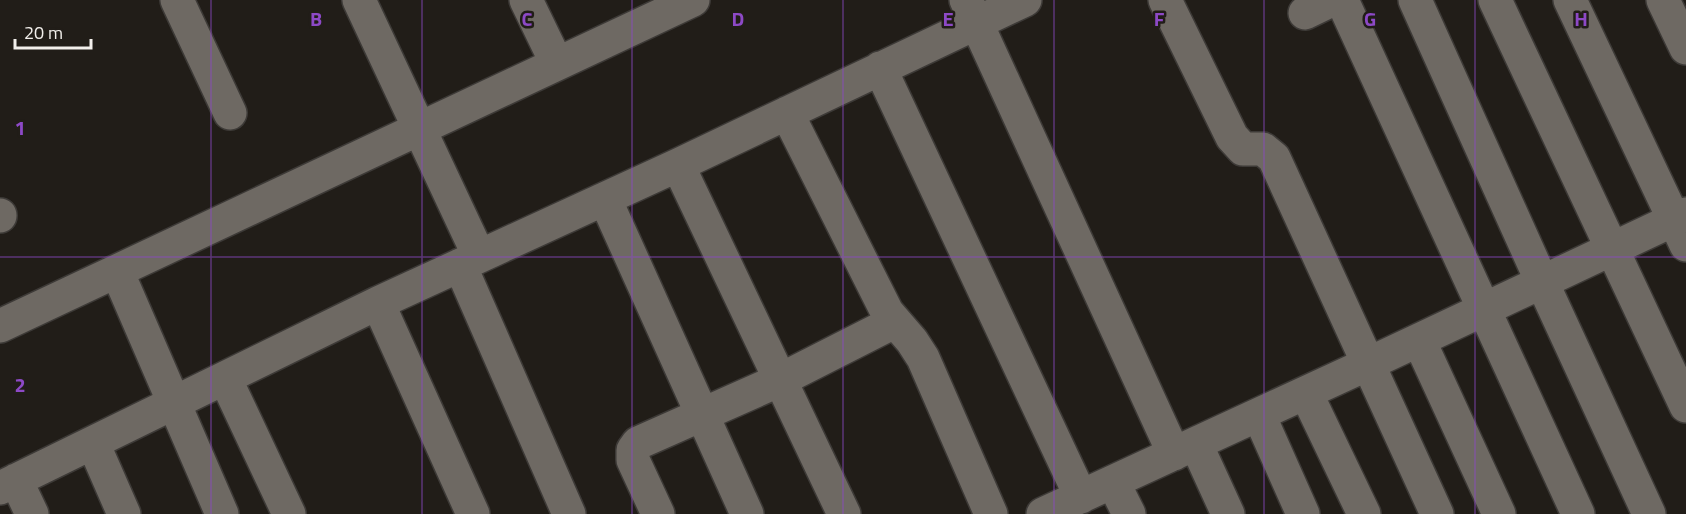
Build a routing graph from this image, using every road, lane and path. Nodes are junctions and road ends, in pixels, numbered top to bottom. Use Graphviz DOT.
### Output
graph roads {
  1 [pos="177,0"];
  2 [pos="359,0"];
  3 [pos="526,0"];
  4 [pos="693,0"];
  5 [pos="1025,0"];
  6 [pos="1165,0"];
  7 [pos="1342,0"];
  8 [pos="1415,0"];
  9 [pos="1496,0"];
  10 [pos="1570,0"];
  11 [pos="1663,0"];
  12 [pos="971,11"];
  13 [pos="1686,48"];
  14 [pos="557,63"];
  15 [pos="880,68"];
  16 [pos="230,113"];
  17 [pos="788,113"];
  18 [pos="419,129"];
  19 [pos="678,165"];
  20 [pos="605,199"];
  21 [pos="1682,226"];
  22 [pos="1611,249"];
  23 [pos="470,261"];
  24 [pos="117,271"];
  25 [pos="1542,282"];
  26 [pos="378,303"];
  27 [pos="1485,309"];
  28 [pos="894,322"];
  29 [pos="0,326"];
  30 [pos="1419,340"];
  31 [pos="1370,363"];
  32 [pos="225,378"];
  33 [pos="780,380"];
  34 [pos="1306,393"];
  35 [pos="176,403"];
  36 [pos="1686,406"];
  37 [pos="701,414"];
  38 [pos="1259,415"];
  39 [pos="93,443"];
  40 [pos="1185,449"];
  41 [pos="1113,482"];
  42 [pos="8,484"];
  43 [pos="1081,497"];
  44 [pos="32,514"];
  45 [pos="124,514"];
  46 [pos="222,514"];
  47 [pos="289,514"];
  48 [pos="473,514"];
  49 [pos="569,514"];
  50 [pos="658,514"];
  51 [pos="747,514"];
  52 [pos="844,514"];
  53 [pos="991,514"];
  54 [pos="1043,514"];
  55 [pos="1129,514"];
  56 [pos="1228,514"];
  57 [pos="1303,514"];
  58 [pos="1364,514"];
  59 [pos="1437,514"];
  60 [pos="1499,514"];
  61 [pos="1578,514"];
  62 [pos="1649,514"];
  1 -- 16 [label="street"];
  2 -- 18 [label="street"];
  3 -- 14 [label="street"];
  4 -- 14 [label="street"];
  5 -- 12 [label="street"];
  6 -- 31 [label="street"];
  7 -- 27 [label="street"];
  8 -- 25 [label="street"];
  9 -- 22 [label="street"];
  10 -- 21 [label="street"];
  11 -- 13 [label="street"];
  12 -- 15 [label="street"];
  12 -- 40 [label="street"];
  14 -- 18 [label="street"];
  15 -- 17 [label="street"];
  15 -- 43 [label="street"];
  17 -- 19 [label="street"];
  17 -- 28 [label="street"];
  18 -- 23 [label="street"];
  18 -- 24 [label="street"];
  19 -- 20 [label="street"];
  19 -- 33 [label="street"];
  20 -- 23 [label="street"];
  20 -- 37 [label="street"];
  21 -- 22 [label="street"];
  22 -- 25 [label="street"];
  22 -- 36 [label="street"];
  23 -- 26 [label="street"];
  23 -- 49 [label="street"];
  24 -- 29 [label="street"];
  24 -- 35 [label="street"];
  25 -- 27 [label="street"];
  25 -- 62 [label="street"];
  26 -- 32 [label="street"];
  26 -- 48 [label="street"];
  27 -- 30 [label="street"];
  27 -- 61 [label="street"];
  28 -- 33 [label="street"];
  28 -- 53 [label="street"];
  30 -- 31 [label="street"];
  30 -- 60 [label="street"];
  31 -- 34 [label="street"];
  31 -- 59 [label="street"];
  32 -- 35 [label="street"];
  32 -- 47 [label="street"];
  33 -- 37 [label="street"];
  33 -- 52 [label="street"];
  34 -- 38 [label="street"];
  34 -- 58 [label="street"];
  35 -- 39 [label="street"];
  35 -- 46 [label="street"];
  37 -- 50 [label="street"];
  37 -- 51 [label="street"];
  38 -- 40 [label="street"];
  38 -- 57 [label="street"];
  39 -- 42 [label="street"];
  39 -- 45 [label="street"];
  40 -- 41 [label="street"];
  40 -- 56 [label="street"];
  41 -- 43 [label="street"];
  41 -- 55 [label="street"];
  42 -- 44 [label="street"];
  43 -- 54 [label="street"];
}
